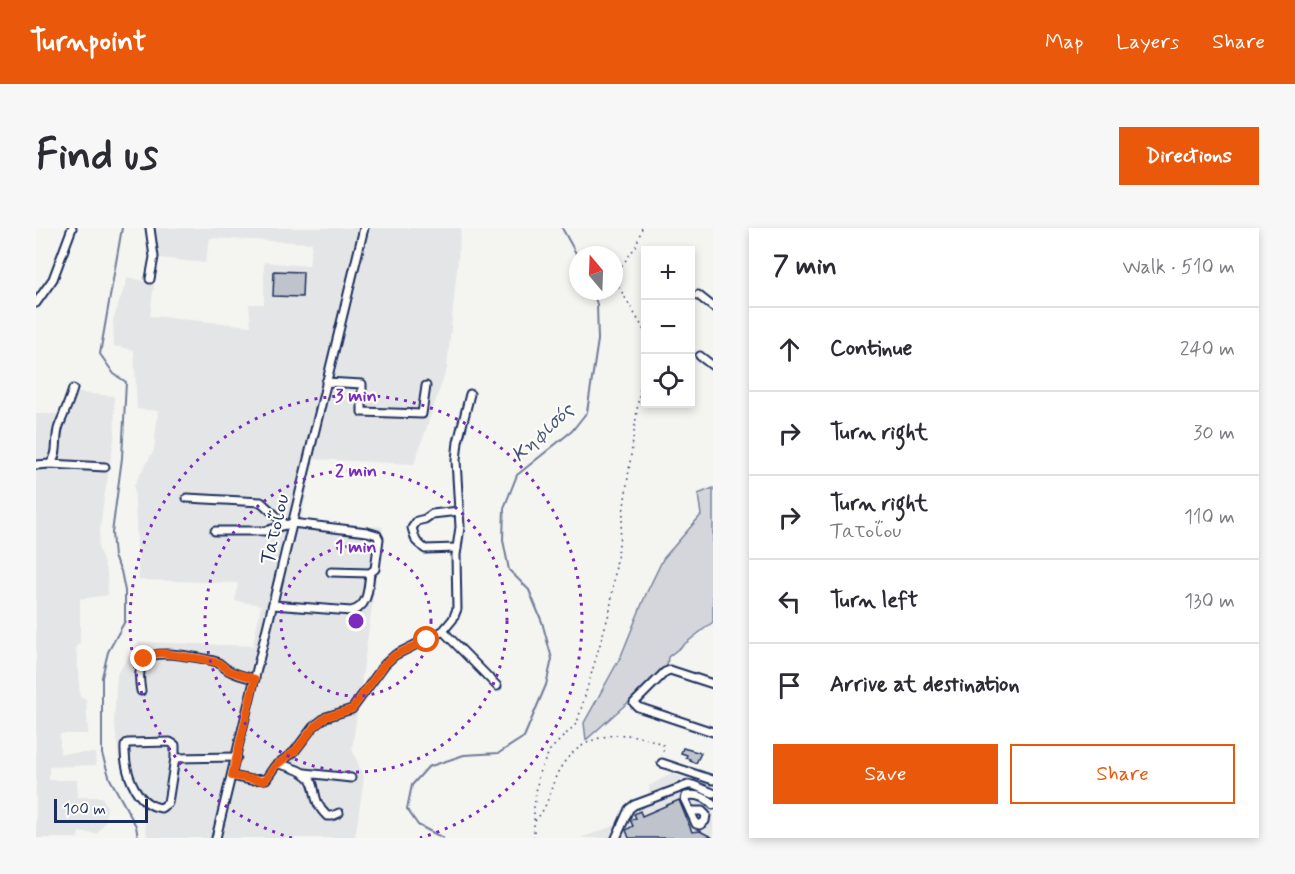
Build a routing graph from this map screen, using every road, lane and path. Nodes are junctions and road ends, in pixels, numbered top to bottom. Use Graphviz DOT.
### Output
graph roads {
  1 [pos="72,228"];
  2 [pos="150,228"];
  3 [pos="364,228"];
  4 [pos="642,228"];
  5 [pos="150,279"];
  6 [pos="698,295"];
  7 [pos="36,303"];
  8 [pos="713,307"];
  9 [pos="641,325"];
  10 [pos="644,354"];
  11 [pos="700,356"];
  12 [pos="713,366"];
  13 [pos="326,382"];
  14 [pos="426,386"];
  15 [pos="73,389"];
  16 [pos="470,394"];
  17 [pos="50,464"];
  18 [pos="36,465"];
  19 [pos="105,467"];
  20 [pos="187,498"];
  21 [pos="459,511"];
  22 [pos="289,524"];
  23 [pos="215,531"];
  24 [pos="457,548"];
  25 [pos="331,572"];
  26 [pos="370,573"];
  27 [pos="273,605"];
  28 [pos="443,631"];
  29 [pos="255,679"];
  30 [pos="713,684"];
  31 [pos="497,686"];
  32 [pos="141,691"];
  33 [pos="713,732"];
  34 [pos="237,757"];
  35 [pos="175,758"];
  36 [pos="662,763"];
  37 [pos="279,764"];
  38 [pos="305,773"];
  39 [pos="232,776"];
  40 [pos="351,778"];
  41 [pos="713,780"];
  42 [pos="713,793"];
  43 [pos="713,805"];
  44 [pos="690,811"];
  45 [pos="339,813"];
  46 [pos="535,821"];
  47 [pos="621,827"];
  48 [pos="216,838"];
  49 [pos="534,838"];
  50 [pos="616,838"];
  51 [pos="625,838"];
  1 -- 7 [label="street"];
  2 -- 5 [label="street"];
  3 -- 13 [label="street, Τατοΐου"];
  4 -- 9 [label="path"];
  6 -- 8 [label="street"];
  10 -- 46 [label="path"];
  11 -- 12 [label="street"];
  13 -- 14 [label="street"];
  13 -- 22 [label="street, Τατοΐου"];
  15 -- 17 [label="street"];
  16 -- 21 [label="street"];
  17 -- 18 [label="street"];
  17 -- 19 [label="street"];
  20 -- 22 [label="street"];
  21 -- 24 [label="street"];
  21 -- 24 [label="street"];
  22 -- 23 [label="street"];
  22 -- 26 [label="street"];
  22 -- 27 [label="street, Τατοΐου"];
  24 -- 28 [label="street"];
  25 -- 26 [label="street"];
  26 -- 27 [label="street"];
  27 -- 29 [label="street, Τατοΐου"];
  28 -- 31 [label="street"];
  28 -- 37 [label="street"];
  29 -- 32 [label="street"];
  29 -- 34 [label="street, Τατοΐου"];
  30 -- 33 [label="street"];
  34 -- 35 [label="street"];
  34 -- 39 [label="street, Τατοΐου"];
  35 -- 35 [label="street"];
  36 -- 41 [label="street"];
  36 -- 46 [label="path"];
  37 -- 38 [label="street"];
  37 -- 39 [label="street"];
  38 -- 40 [label="street"];
  38 -- 45 [label="street"];
  39 -- 48 [label="street, Τατοΐου"];
  42 -- 47 [label="street"];
  43 -- 44 [label="street"];
  46 -- 49 [label="path"];
  47 -- 50 [label="street"];
  47 -- 51 [label="street"];
}
